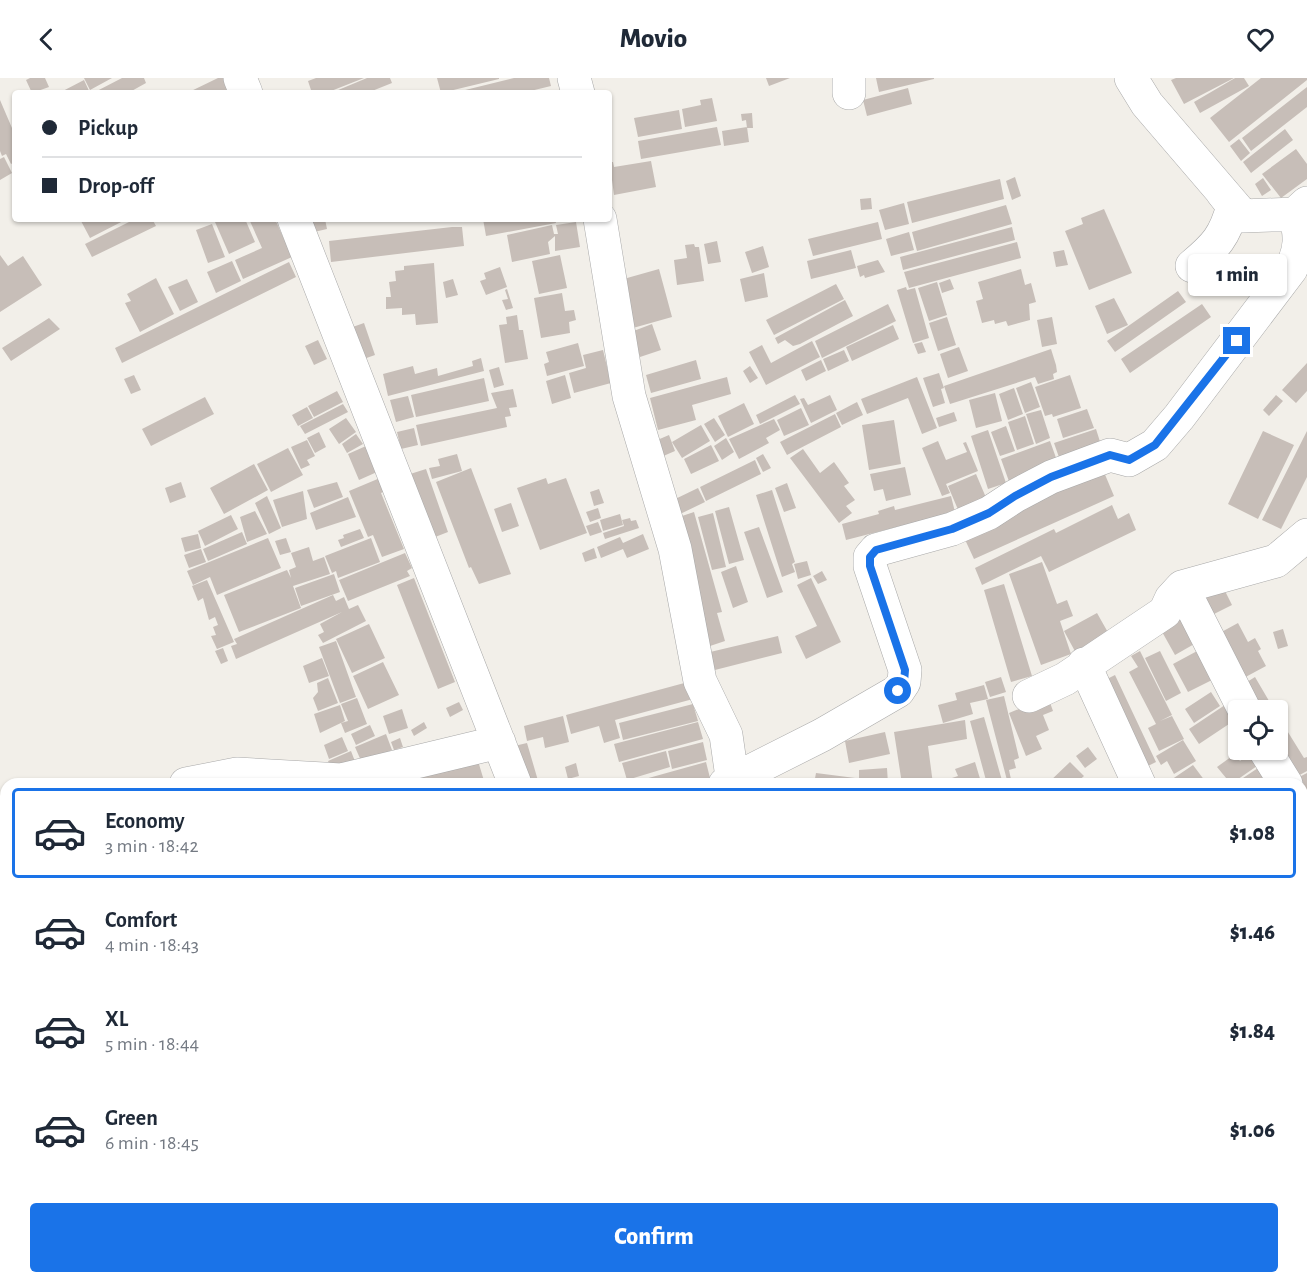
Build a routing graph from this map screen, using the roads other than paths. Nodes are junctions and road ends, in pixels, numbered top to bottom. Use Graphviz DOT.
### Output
graph roads {
  1 [pos="1131,78"];
  2 [pos="1192,156"];
  3 [pos="1301,209"];
  4 [pos="295,222"];
  5 [pos="600,222"];
  6 [pos="1192,266"];
  7 [pos="1307,535"];
  8 [pos="1182,587"];
  9 [pos="1084,664"];
  10 [pos="1029,696"];
  11 [pos="1239,700"];
  12 [pos="499,742"];
  13 [pos="1271,760"];
  14 [pos="217,778"];
  15 [pos="306,778"];
  16 [pos="349,778"];
  17 [pos="513,778"];
  18 [pos="730,778"];
  19 [pos="741,778"];
  20 [pos="1136,778"];
  21 [pos="1282,778"];
  1 -- 2 [label="street"];
  2 -- 3 [label="street"];
  2 -- 6 [label="street"];
  3 -- 19 [label="street"];
  4 -- 12 [label="street"];
  5 -- 18 [label="street"];
  7 -- 8 [label="street"];
  8 -- 9 [label="street"];
  8 -- 11 [label="street"];
  9 -- 10 [label="street"];
  9 -- 20 [label="street"];
  12 -- 16 [label="street"];
  12 -- 17 [label="street"];
  13 -- 21 [label="street"];
  14 -- 15 [label="street"];
}
